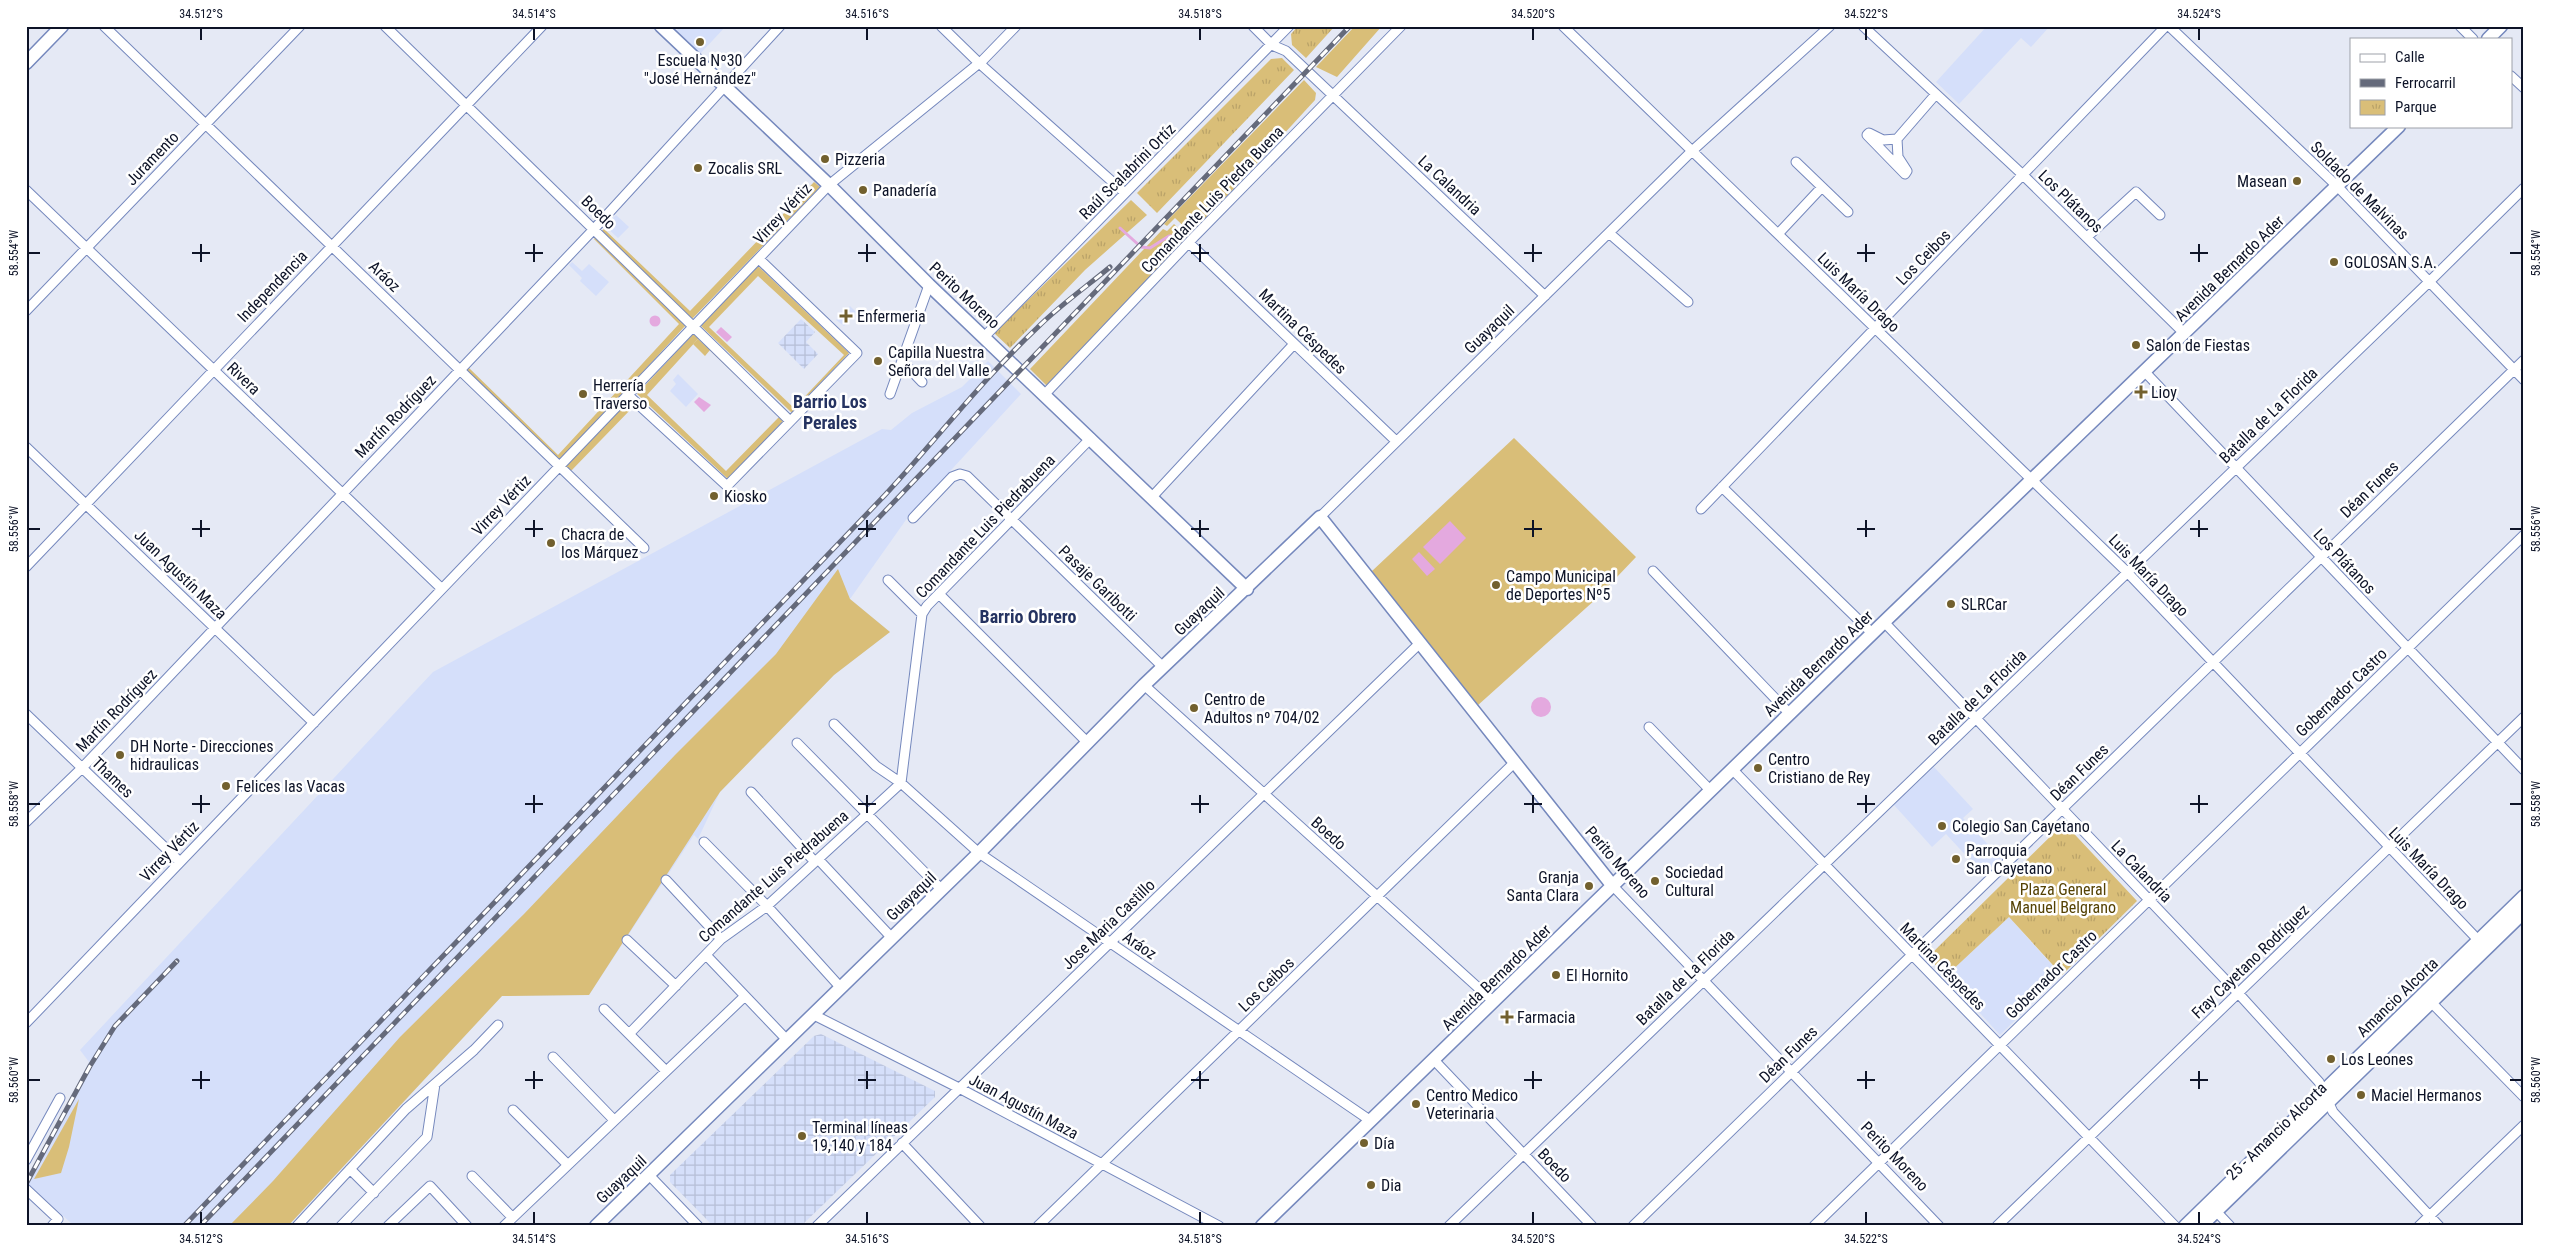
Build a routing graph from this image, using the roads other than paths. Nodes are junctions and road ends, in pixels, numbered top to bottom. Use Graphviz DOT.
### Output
graph roads {
  1 [pos="62,26"];
  2 [pos="104,26"];
  3 [pos="300,26"];
  4 [pos="385,26"];
  5 [pos="542,26"];
  6 [pos="661,26"];
  7 [pos="780,26"];
  8 [pos="941,26"];
  9 [pos="1016,26"];
  10 [pos="1253,26"];
  11 [pos="1289,26"];
  12 [pos="1401,26"];
  13 [pos="1564,26"];
  14 [pos="1830,26"];
  15 [pos="1863,26"];
  16 [pos="2168,26"];
  17 [pos="2460,26"];
  18 [pos="2501,26"];
  19 [pos="2472,38"];
  20 [pos="2489,38"];
  21 [pos="1272,45"];
  22 [pos="26,63"];
  23 [pos="979,63"];
  24 [pos="2512,77"];
  25 [pos="725,86"];
  26 [pos="2524,88"];
  27 [pos="1936,94"];
  28 [pos="1333,95"];
  29 [pos="466,104"];
  30 [pos="206,124"];
  31 [pos="2396,128"];
  32 [pos="1897,139"];
  33 [pos="1692,151"];
  34 [pos="1796,162"];
  35 [pos="2023,175"];
  36 [pos="829,185"];
  37 [pos="2337,186"];
  38 [pos="1822,187"];
  39 [pos="2524,188"];
  40 [pos="26,190"];
  41 [pos="1125,193"];
  42 [pos="1848,212"];
  43 [pos="2160,215"];
  44 [pos="594,229"];
  45 [pos="1610,233"];
  46 [pos="1778,234"];
  47 [pos="2087,237"];
  48 [pos="1189,243"];
  49 [pos="331,246"];
  50 [pos="87,248"];
  51 [pos="759,259"];
  52 [pos="2430,281"];
  53 [pos="929,285"];
  54 [pos="1545,296"];
  55 [pos="1688,302"];
  56 [pos="26,311"];
  57 [pos="693,327"];
  58 [pos="1875,328"];
  59 [pos="2184,333"];
  60 [pos="985,336"];
  61 [pos="1294,344"];
  62 [pos="2524,360"];
  63 [pos="902,361"];
  64 [pos="214,370"];
  65 [pos="460,370"];
  66 [pos="2514,370"];
  67 [pos="2145,372"];
  68 [pos="2524,380"];
  69 [pos="922,382"];
  70 [pos="890,394"];
  71 [pos="1045,394"];
  72 [pos="628,395"];
  73 [pos="790,421"];
  74 [pos="1091,438"];
  75 [pos="1396,441"];
  76 [pos="26,447"];
  77 [pos="559,467"];
  78 [pos="2236,467"];
  79 [pos="2032,479"];
  80 [pos="1722,487"];
  81 [pos="343,493"];
  82 [pos="1152,497"];
  83 [pos="86,504"];
  84 [pos="1701,509"];
  85 [pos="1320,517"];
  86 [pos="913,518"];
  87 [pos="1012,520"];
  88 [pos="2524,535"];
  89 [pos="644,548"];
  90 [pos="2321,557"];
  91 [pos="26,567"];
  92 [pos="1653,571"];
  93 [pos="2127,572"];
  94 [pos="888,580"];
  95 [pos="442,588"];
  96 [pos="1247,589"];
  97 [pos="939,594"];
  98 [pos="922,614"];
  99 [pos="1884,622"];
  100 [pos="215,628"];
  101 [pos="1872,634"];
  102 [pos="1420,643"];
  103 [pos="2408,648"];
  104 [pos="2212,662"];
  105 [pos="1163,667"];
  106 [pos="1144,685"];
  107 [pos="1790,713"];
  108 [pos="26,714"];
  109 [pos="2524,717"];
  110 [pos="1975,718"];
  111 [pos="314,723"];
  112 [pos="834,724"];
  113 [pos="1650,727"];
  114 [pos="2497,742"];
  115 [pos="797,743"];
  116 [pos="1088,744"];
  117 [pos="2299,753"];
  118 [pos="1515,762"];
  119 [pos="82,768"];
  120 [pos="1732,769"];
  121 [pos="2524,770"];
  122 [pos="901,783"];
  123 [pos="1710,790"];
  124 [pos="751,792"];
  125 [pos="1265,794"];
  126 [pos="2062,809"];
  127 [pos="866,815"];
  128 [pos="26,822"];
  129 [pos="704,842"];
  130 [pos="2389,847"];
  131 [pos="979,853"];
  132 [pos="816,860"];
  133 [pos="180,862"];
  134 [pos="1825,865"];
  135 [pos="666,880"];
  136 [pos="1612,885"];
  137 [pos="941,889"];
  138 [pos="2524,896"];
  139 [pos="1378,897"];
  140 [pos="2149,900"];
  141 [pos="767,906"];
  142 [pos="2524,912"];
  143 [pos="891,938"];
  144 [pos="721,939"];
  145 [pos="627,940"];
  146 [pos="1110,943"];
  147 [pos="2483,945"];
  148 [pos="706,955"];
  149 [pos="1912,955"];
  150 [pos="1704,980"];
  151 [pos="676,986"];
  152 [pos="841,988"];
  153 [pos="2238,993"];
  154 [pos="745,996"];
  155 [pos="2427,999"];
  156 [pos="1494,1002"];
  157 [pos="604,1009"];
  158 [pos="814,1015"];
  159 [pos="26,1023"];
  160 [pos="498,1025"];
  161 [pos="1239,1031"];
  162 [pos="629,1034"];
  163 [pos="788,1041"];
  164 [pos="1999,1046"];
  165 [pos="553,1057"];
  166 [pos="1434,1060"];
  167 [pos="666,1071"];
  168 [pos="1792,1072"];
  169 [pos="436,1084"];
  170 [pos="959,1088"];
  171 [pos="2322,1090"];
  172 [pos="2524,1097"];
  173 [pos="60,1098"];
  174 [pos="2328,1104"];
  175 [pos="512,1110"];
  176 [pos="613,1119"];
  177 [pos="1371,1121"];
  178 [pos="2524,1125"];
  179 [pos="2089,1139"];
  180 [pos="902,1143"];
  181 [pos="1523,1154"];
  182 [pos="26,1160"];
  183 [pos="1879,1163"];
  184 [pos="567,1164"];
  185 [pos="1101,1164"];
  186 [pos="350,1169"];
  187 [pos="649,1175"];
  188 [pos="472,1176"];
  189 [pos="26,1189"];
  190 [pos="374,1193"];
  191 [pos="2212,1207"];
  192 [pos="2430,1216"];
  193 [pos="512,1218"];
  194 [pos="55,1222"];
  195 [pos="297,1226"];
  196 [pos="341,1226"];
  197 [pos="388,1226"];
  198 [pos="467,1226"];
  199 [pos="504,1226"];
  200 [pos="596,1226"];
  201 [pos="698,1226"];
  202 [pos="817,1226"];
  203 [pos="980,1226"];
  204 [pos="1038,1226"];
  205 [pos="1218,1226"];
  206 [pos="1262,1226"];
  207 [pos="1449,1226"];
  208 [pos="1592,1226"];
  209 [pos="1633,1226"];
  210 [pos="1814,1226"];
  211 [pos="1939,1226"];
  212 [pos="1997,1226"];
  213 [pos="2175,1226"];
  214 [pos="2185,1226"];
  215 [pos="2201,1226"];
  216 [pos="2230,1226"];
  217 [pos="2419,1226"];
  218 [pos="2439,1226"];
  1 -- 22 [label="main road"];
  2 -- 30 [label="street, Aráoz"];
  3 -- 30 [label="street, Juramento"];
  4 -- 29 [label="street, Boedo"];
  5 -- 29 [label="street, Independencia"];
  6 -- 25 [label="main road, Perito Moreno"];
  7 -- 25 [label="street, Martín Rodríguez"];
  8 -- 23 [label="street"];
  9 -- 23 [label="street, Virrey Vértiz"];
  10 -- 21 [label="street"];
  11 -- 21 [label="street, Raúl Scalabrini Ortíz"];
  12 -- 28 [label="street, Comandante Luis Piedra Buena"];
  13 -- 33 [label="street, Luis María Drago"];
  14 -- 33 [label="street, Guayaquil"];
  15 -- 27 [label="street, Los Plátanos"];
  16 -- 35 [label="street, Los Ceibos"];
  16 -- 37 [label="street, Soldado de Malvinas"];
  17 -- 19 [label="street"];
  18 -- 20 [label="main road"];
  21 -- 28 [label="street, La Calandria"];
  21 -- 41 [label="street, Raúl Scalabrini Ortíz"];
  23 -- 36 [label="street, Virrey Vértiz"];
  23 -- 41 [label="street"];
  24 -- 26 [label="street"];
  25 -- 36 [label="main road, Perito Moreno"];
  25 -- 44 [label="street, Martín Rodríguez"];
  27 -- 32 [label="street"];
  27 -- 35 [label="street, Los Plátanos"];
  28 -- 48 [label="street, Comandante Luis Piedra Buena"];
  28 -- 54 [label="street, La Calandria"];
  29 -- 44 [label="street, Boedo"];
  29 -- 49 [label="street, Independencia"];
  30 -- 49 [label="street, Aráoz"];
  30 -- 50 [label="street, Juramento"];
  31 -- 37 [label="main road, Avenida Bernardo Ader"];
  32 -- 32 [label="street"];
  33 -- 45 [label="street, Guayaquil"];
  33 -- 46 [label="street, Luis María Drago"];
  34 -- 38 [label="street"];
  35 -- 47 [label="street, Los Plátanos"];
  35 -- 58 [label="street, Los Ceibos"];
  36 -- 51 [label="street, Virrey Vértiz"];
  36 -- 53 [label="main road, Perito Moreno"];
  37 -- 52 [label="street, Soldado de Malvinas"];
  37 -- 59 [label="main road, Avenida Bernardo Ader"];
  38 -- 42 [label="street"];
  38 -- 46 [label="street"];
  39 -- 52 [label="street, Batalla de La Florida"];
  40 -- 50 [label="street, Rivera"];
  41 -- 60 [label="street, Raúl Scalabrini Ortíz"];
  43 -- 47 [label="street"];
  44 -- 57 [label="street, Boedo"];
  44 -- 65 [label="street, Martín Rodríguez"];
  45 -- 54 [label="street, Guayaquil"];
  45 -- 55 [label="street"];
  46 -- 58 [label="street, Luis María Drago"];
  47 -- 59 [label="street, Los Plátanos"];
  48 -- 61 [label="street, Martina Céspedes"];
  48 -- 71 [label="street, Comandante Luis Piedra Buena"];
  49 -- 64 [label="street, Independencia"];
  49 -- 65 [label="street, Aráoz"];
  50 -- 56 [label="street, Juramento"];
  50 -- 64 [label="street, Rivera"];
  51 -- 57 [label="street, Virrey Vértiz"];
  51 -- 73 [label="street"];
  52 -- 66 [label="street, Soldado de Malvinas"];
  52 -- 78 [label="street, Batalla de La Florida"];
  53 -- 60 [label="main road, Perito Moreno"];
  53 -- 63 [label="street"];
  54 -- 75 [label="street, Guayaquil"];
  57 -- 72 [label="street, Virrey Vértiz"];
  57 -- 73 [label="street, Boedo"];
  58 -- 79 [label="street, Luis María Drago"];
  58 -- 80 [label="street, Los Ceibos"];
  59 -- 67 [label="main road, Avenida Bernardo Ader"];
  60 -- 71 [label="main road, Perito Moreno"];
  61 -- 75 [label="street, Martina Céspedes"];
  61 -- 82 [label="street"];
  62 -- 66 [label="street, Déan Funes"];
  63 -- 69 [label="street"];
  63 -- 70 [label="street"];
  64 -- 81 [label="street, Rivera"];
  64 -- 83 [label="street, Independencia"];
  65 -- 77 [label="street, Aráoz"];
  65 -- 81 [label="street, Martín Rodríguez"];
  66 -- 68 [label="street, Soldado de Malvinas"];
  66 -- 90 [label="street, Déan Funes"];
  67 -- 78 [label="street, Los Plátanos"];
  67 -- 79 [label="main road, Avenida Bernardo Ader"];
  71 -- 74 [label="main road, Perito Moreno"];
  72 -- 73 [label="street"];
  72 -- 77 [label="street, Virrey Vértiz"];
  74 -- 82 [label="main road, Perito Moreno"];
  74 -- 87 [label="street, Comandante Luis Piedrabuena"];
  75 -- 85 [label="street, Guayaquil"];
  76 -- 83 [label="street, Juan Agustín Maza"];
  77 -- 89 [label="street, Aráoz"];
  77 -- 95 [label="street, Virrey Vértiz"];
  78 -- 90 [label="street, Los Plátanos"];
  78 -- 93 [label="street, Batalla de La Florida"];
  79 -- 93 [label="street, Luis María Drago"];
  79 -- 99 [label="main road, Avenida Bernardo Ader"];
  80 -- 84 [label="street, Los Ceibos"];
  80 -- 101 [label="street"];
  81 -- 95 [label="street, Rivera"];
  81 -- 100 [label="street, Martín Rodríguez"];
  82 -- 96 [label="main road, Perito Moreno"];
  83 -- 91 [label="street, Independencia"];
  83 -- 100 [label="street, Juan Agustín Maza"];
  85 -- 96 [label="main road, Guayaquil"];
  85 -- 102 [label="main road, Perito Moreno"];
  86 -- 87 [label="street, Pasaje Garibotti"];
  87 -- 97 [label="street, Comandante Luis Piedrabuena"];
  87 -- 105 [label="street, Pasaje Garibotti"];
  88 -- 103 [label="street, Gobernador Castro"];
  90 -- 103 [label="street, Los Plátanos"];
  90 -- 104 [label="street, Déan Funes"];
  92 -- 107 [label="street"];
  93 -- 104 [label="street, Luis María Drago"];
  93 -- 110 [label="street, Batalla de La Florida"];
  94 -- 98 [label="street"];
  95 -- 111 [label="street, Virrey Vértiz"];
  96 -- 105 [label="main road, Guayaquil"];
  97 -- 98 [label="street, Comandante Luis Piedrabuena"];
  97 -- 116 [label="street"];
  98 -- 122 [label="street, Comandante Luis Piedrabuena"];
  99 -- 101 [label="main road, Avenida Bernardo Ader"];
  99 -- 110 [label="street, La Calandria"];
  100 -- 111 [label="street, Juan Agustín Maza"];
  100 -- 119 [label="street, Martín Rodríguez"];
  101 -- 107 [label="main road, Avenida Bernardo Ader"];
  102 -- 118 [label="main road, Perito Moreno"];
  102 -- 125 [label="street, Jose Maria Castillo"];
  103 -- 114 [label="street, Los Plátanos"];
  103 -- 117 [label="street, Gobernador Castro"];
  104 -- 117 [label="street, Luis María Drago"];
  104 -- 126 [label="street, Déan Funes"];
  105 -- 106 [label="main road, Guayaquil"];
  106 -- 116 [label="main road, Guayaquil"];
  106 -- 125 [label="street, Boedo"];
  107 -- 120 [label="main road, Avenida Bernardo Ader"];
  108 -- 119 [label="street, Thames"];
  109 -- 114 [label="street, Fray Cayetano Rodríguez"];
  110 -- 126 [label="street, La Calandria"];
  110 -- 134 [label="street, Batalla de La Florida"];
  111 -- 133 [label="street, Virrey Vértiz"];
  112 -- 122 [label="street, Aráoz"];
  113 -- 123 [label="street"];
  114 -- 121 [label="street, Los Plátanos"];
  114 -- 130 [label="street, Fray Cayetano Rodríguez"];
  115 -- 127 [label="street"];
  116 -- 131 [label="main road, Guayaquil"];
  117 -- 130 [label="street, Luis María Drago"];
  117 -- 140 [label="street, Gobernador Castro"];
  118 -- 136 [label="main road, Perito Moreno"];
  118 -- 139 [label="street, Los Ceibos"];
  119 -- 128 [label="street, Martín Rodríguez"];
  119 -- 133 [label="street, Thames"];
  120 -- 123 [label="main road, Avenida Bernardo Ader"];
  120 -- 134 [label="street, Martina Céspedes"];
  122 -- 127 [label="street, Comandante Luis Piedrabuena"];
  122 -- 131 [label="street, Aráoz"];
  123 -- 136 [label="main road, Avenida Bernardo Ader"];
  124 -- 132 [label="street"];
  125 -- 139 [label="street, Boedo"];
  125 -- 146 [label="street, Jose Maria Castillo"];
  126 -- 140 [label="street, La Calandria"];
  126 -- 149 [label="street, Déan Funes"];
  127 -- 132 [label="street, Comandante Luis Piedrabuena"];
  127 -- 137 [label="street"];
  129 -- 141 [label="street"];
  130 -- 147 [label="street, Luis María Drago"];
  130 -- 153 [label="street, Fray Cayetano Rodríguez"];
  131 -- 137 [label="main road, Guayaquil"];
  131 -- 146 [label="street, Aráoz"];
  132 -- 141 [label="street, Comandante Luis Piedrabuena"];
  132 -- 143 [label="street"];
  133 -- 159 [label="street, Virrey Vértiz"];
  134 -- 149 [label="street, Martina Céspedes"];
  134 -- 150 [label="street, Batalla de La Florida"];
  135 -- 144 [label="street"];
  136 -- 150 [label="street, Perito Moreno"];
  136 -- 156 [label="main road, Avenida Bernardo Ader"];
  137 -- 143 [label="main road, Guayaquil"];
  138 -- 147 [label="main road"];
  139 -- 156 [label="street, Boedo"];
  139 -- 161 [label="street, Los Ceibos"];
  140 -- 153 [label="street, La Calandria"];
  140 -- 164 [label="street, Gobernador Castro"];
  141 -- 144 [label="street, Comandante Luis Piedrabuena"];
  141 -- 152 [label="street"];
  142 -- 147 [label="main road, 25 - Amancio Alcorta"];
  143 -- 152 [label="main road, Guayaquil"];
  144 -- 148 [label="street, Comandante Luis Piedrabuena"];
  145 -- 151 [label="street"];
  146 -- 161 [label="street, Aráoz"];
  146 -- 170 [label="street, Jose Maria Castillo"];
  147 -- 155 [label="main road, 25 - Amancio Alcorta"];
  148 -- 151 [label="street, Comandante Luis Piedrabuena"];
  148 -- 154 [label="street"];
  149 -- 164 [label="street, Martina Céspedes"];
  149 -- 168 [label="street, Déan Funes"];
  150 -- 168 [label="street, Perito Moreno"];
  150 -- 181 [label="street, Batalla de La Florida"];
  151 -- 162 [label="street, Comandante Luis Piedrabuena"];
  152 -- 158 [label="main road, Guayaquil"];
  153 -- 171 [label="street, La Calandria"];
  153 -- 179 [label="street, Fray Cayetano Rodríguez"];
  154 -- 163 [label="street"];
  154 -- 167 [label="street"];
  155 -- 171 [label="main road, Amancio Alcorta"];
  155 -- 172 [label="street"];
  155 -- 174 [label="main road, 25 - Amancio Alcorta"];
  156 -- 166 [label="main road, Avenida Bernardo Ader"];
  157 -- 162 [label="street"];
  158 -- 163 [label="main road, Guayaquil"];
  158 -- 170 [label="street, Juan Agustín Maza"];
  160 -- 169 [label="street"];
  161 -- 177 [label="street, Aráoz"];
  161 -- 185 [label="street, Los Ceibos"];
  162 -- 167 [label="street"];
  163 -- 187 [label="main road, Guayaquil"];
  164 -- 179 [label="street, Martina Céspedes"];
  164 -- 183 [label="street, Gobernador Castro"];
  165 -- 176 [label="street"];
  166 -- 177 [label="main road, Avenida Bernardo Ader"];
  166 -- 181 [label="street, Boedo"];
  167 -- 176 [label="street"];
  168 -- 183 [label="street, Perito Moreno"];
  168 -- 209 [label="street, Déan Funes"];
  169 -- 186 [label="street"];
  169 -- 190 [label="street"];
  170 -- 180 [label="street, Jose Maria Castillo"];
  170 -- 185 [label="street, Juan Agustín Maza"];
  171 -- 174 [label="street, La Calandria"];
  171 -- 191 [label="main road, Amancio Alcorta"];
  173 -- 182 [label="street"];
  174 -- 191 [label="main road, 25 - Amancio Alcorta"];
  174 -- 192 [label="street, La Calandria"];
  175 -- 184 [label="street"];
  176 -- 184 [label="street"];
  177 -- 206 [label="main road, Avenida Bernardo Ader"];
  178 -- 192 [label="street"];
  179 -- 212 [label="street, Fray Cayetano Rodríguez"];
  179 -- 213 [label="street, Martina Céspedes"];
  180 -- 202 [label="street, Jose Maria Castillo"];
  180 -- 203 [label="street"];
  181 -- 207 [label="street, Batalla de La Florida"];
  181 -- 208 [label="street, Boedo"];
  183 -- 210 [label="street, Gobernador Castro"];
  183 -- 211 [label="street, Perito Moreno"];
  184 -- 193 [label="street"];
  185 -- 204 [label="street, Los Ceibos"];
  185 -- 205 [label="street, Juan Agustín Maza"];
  186 -- 190 [label="street"];
  186 -- 195 [label="street"];
  187 -- 200 [label="main road, Guayaquil"];
  187 -- 201 [label="street"];
  188 -- 193 [label="street"];
  189 -- 194 [label="street"];
  190 -- 196 [label="street"];
  191 -- 214 [label="main road, Amancio Alcorta"];
  191 -- 215 [label="main road, 25 - Amancio Alcorta"];
  191 -- 216 [label="street"];
  192 -- 217 [label="street"];
  192 -- 218 [label="street, La Calandria"];
  193 -- 199 [label="street"];
  197 -- 198 [label="street"];
}
